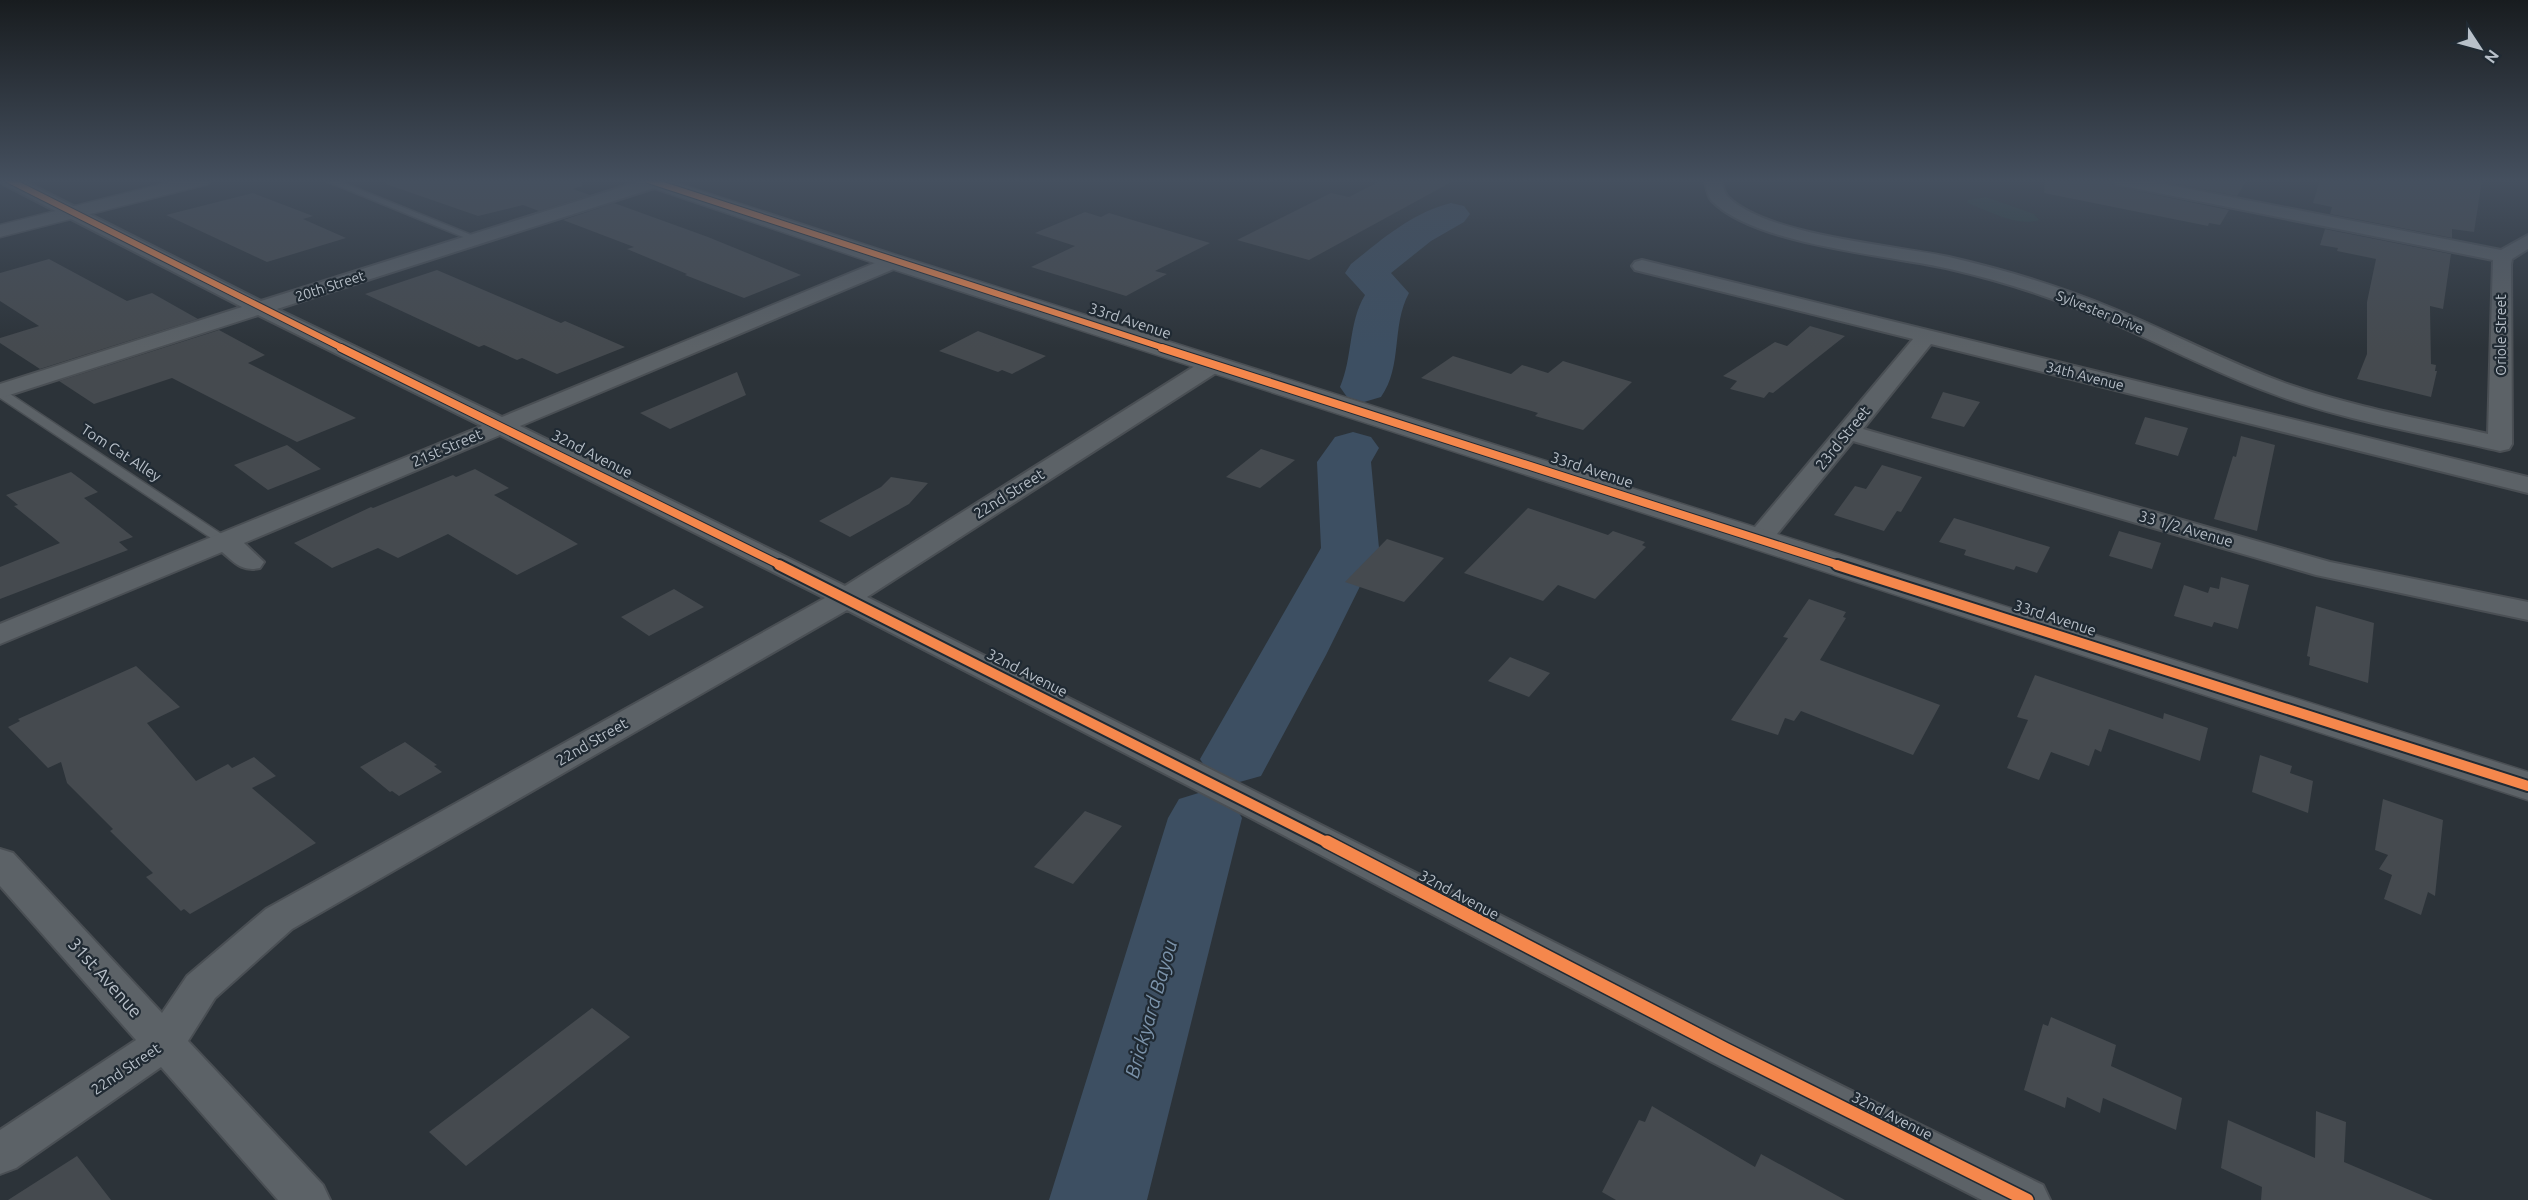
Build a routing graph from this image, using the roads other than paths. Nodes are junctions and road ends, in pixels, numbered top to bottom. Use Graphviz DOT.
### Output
graph roads {
  1 [pos="121,236"];
  2 [pos="468,236"];
  3 [pos="485,236"];
  4 [pos="819,236"];
  5 [pos="1814,236"];
  6 [pos="2406,236"];
  7 [pos="476,239"];
  8 [pos="2528,241"];
  9 [pos="2504,255"];
  10 [pos="894,261"];
  11 [pos="1642,266"];
  12 [pos="259,309"];
  13 [pos="1926,337"];
  14 [pos="1214,364"];
  15 [pos="0,392"];
  16 [pos="501,426"];
  17 [pos="1848,432"];
  18 [pos="2500,444"];
  19 [pos="2528,486"];
  20 [pos="1760,539"];
  21 [pos="225,541"];
  22 [pos="250,562"];
  23 [pos="846,598"];
  24 [pos="2528,611"];
  25 [pos="0,635"];
  26 [pos="2528,786"];
  27 [pos="0,862"];
  28 [pos="165,1042"];
  29 [pos="0,1154"];
  30 [pos="306,1200"];
  31 [pos="2027,1200"];
  1 -- 12 [label="street, 32nd Avenue"];
  2 -- 7 [label="lane"];
  3 -- 7 [label="street, 20th Street"];
  4 -- 10 [label="street, 33rd Avenue"];
  5 -- 18 [label="street, Sylvester Drive"];
  6 -- 9 [label="street"];
  7 -- 12 [label="street, 20th Street"];
  8 -- 9 [label="street"];
  9 -- 18 [label="street, Oriole Street"];
  10 -- 14 [label="street, 33rd Avenue"];
  10 -- 16 [label="street, 21st Street"];
  11 -- 13 [label="street, 34th Avenue"];
  12 -- 15 [label="street, 20th Street"];
  12 -- 16 [label="street, 32nd Avenue"];
  13 -- 17 [label="street, 23rd Street"];
  13 -- 19 [label="street, 34th Avenue"];
  14 -- 20 [label="street, 33rd Avenue"];
  14 -- 23 [label="street, 22nd Street"];
  15 -- 21 [label="lane, Tom Cat Alley"];
  16 -- 21 [label="street, 21st Street"];
  16 -- 23 [label="street, 32nd Avenue"];
  17 -- 20 [label="street, 23rd Street"];
  17 -- 24 [label="street, 33 1/2 Avenue"];
  20 -- 26 [label="street, 33rd Avenue"];
  21 -- 22 [label="street"];
  21 -- 25 [label="street, 21st Street"];
  23 -- 28 [label="street, 22nd Street"];
  23 -- 31 [label="street, 32nd Avenue"];
  27 -- 28 [label="street, 31st Avenue"];
  28 -- 29 [label="street, 22nd Street"];
  28 -- 30 [label="street, 31st Avenue"];
}
